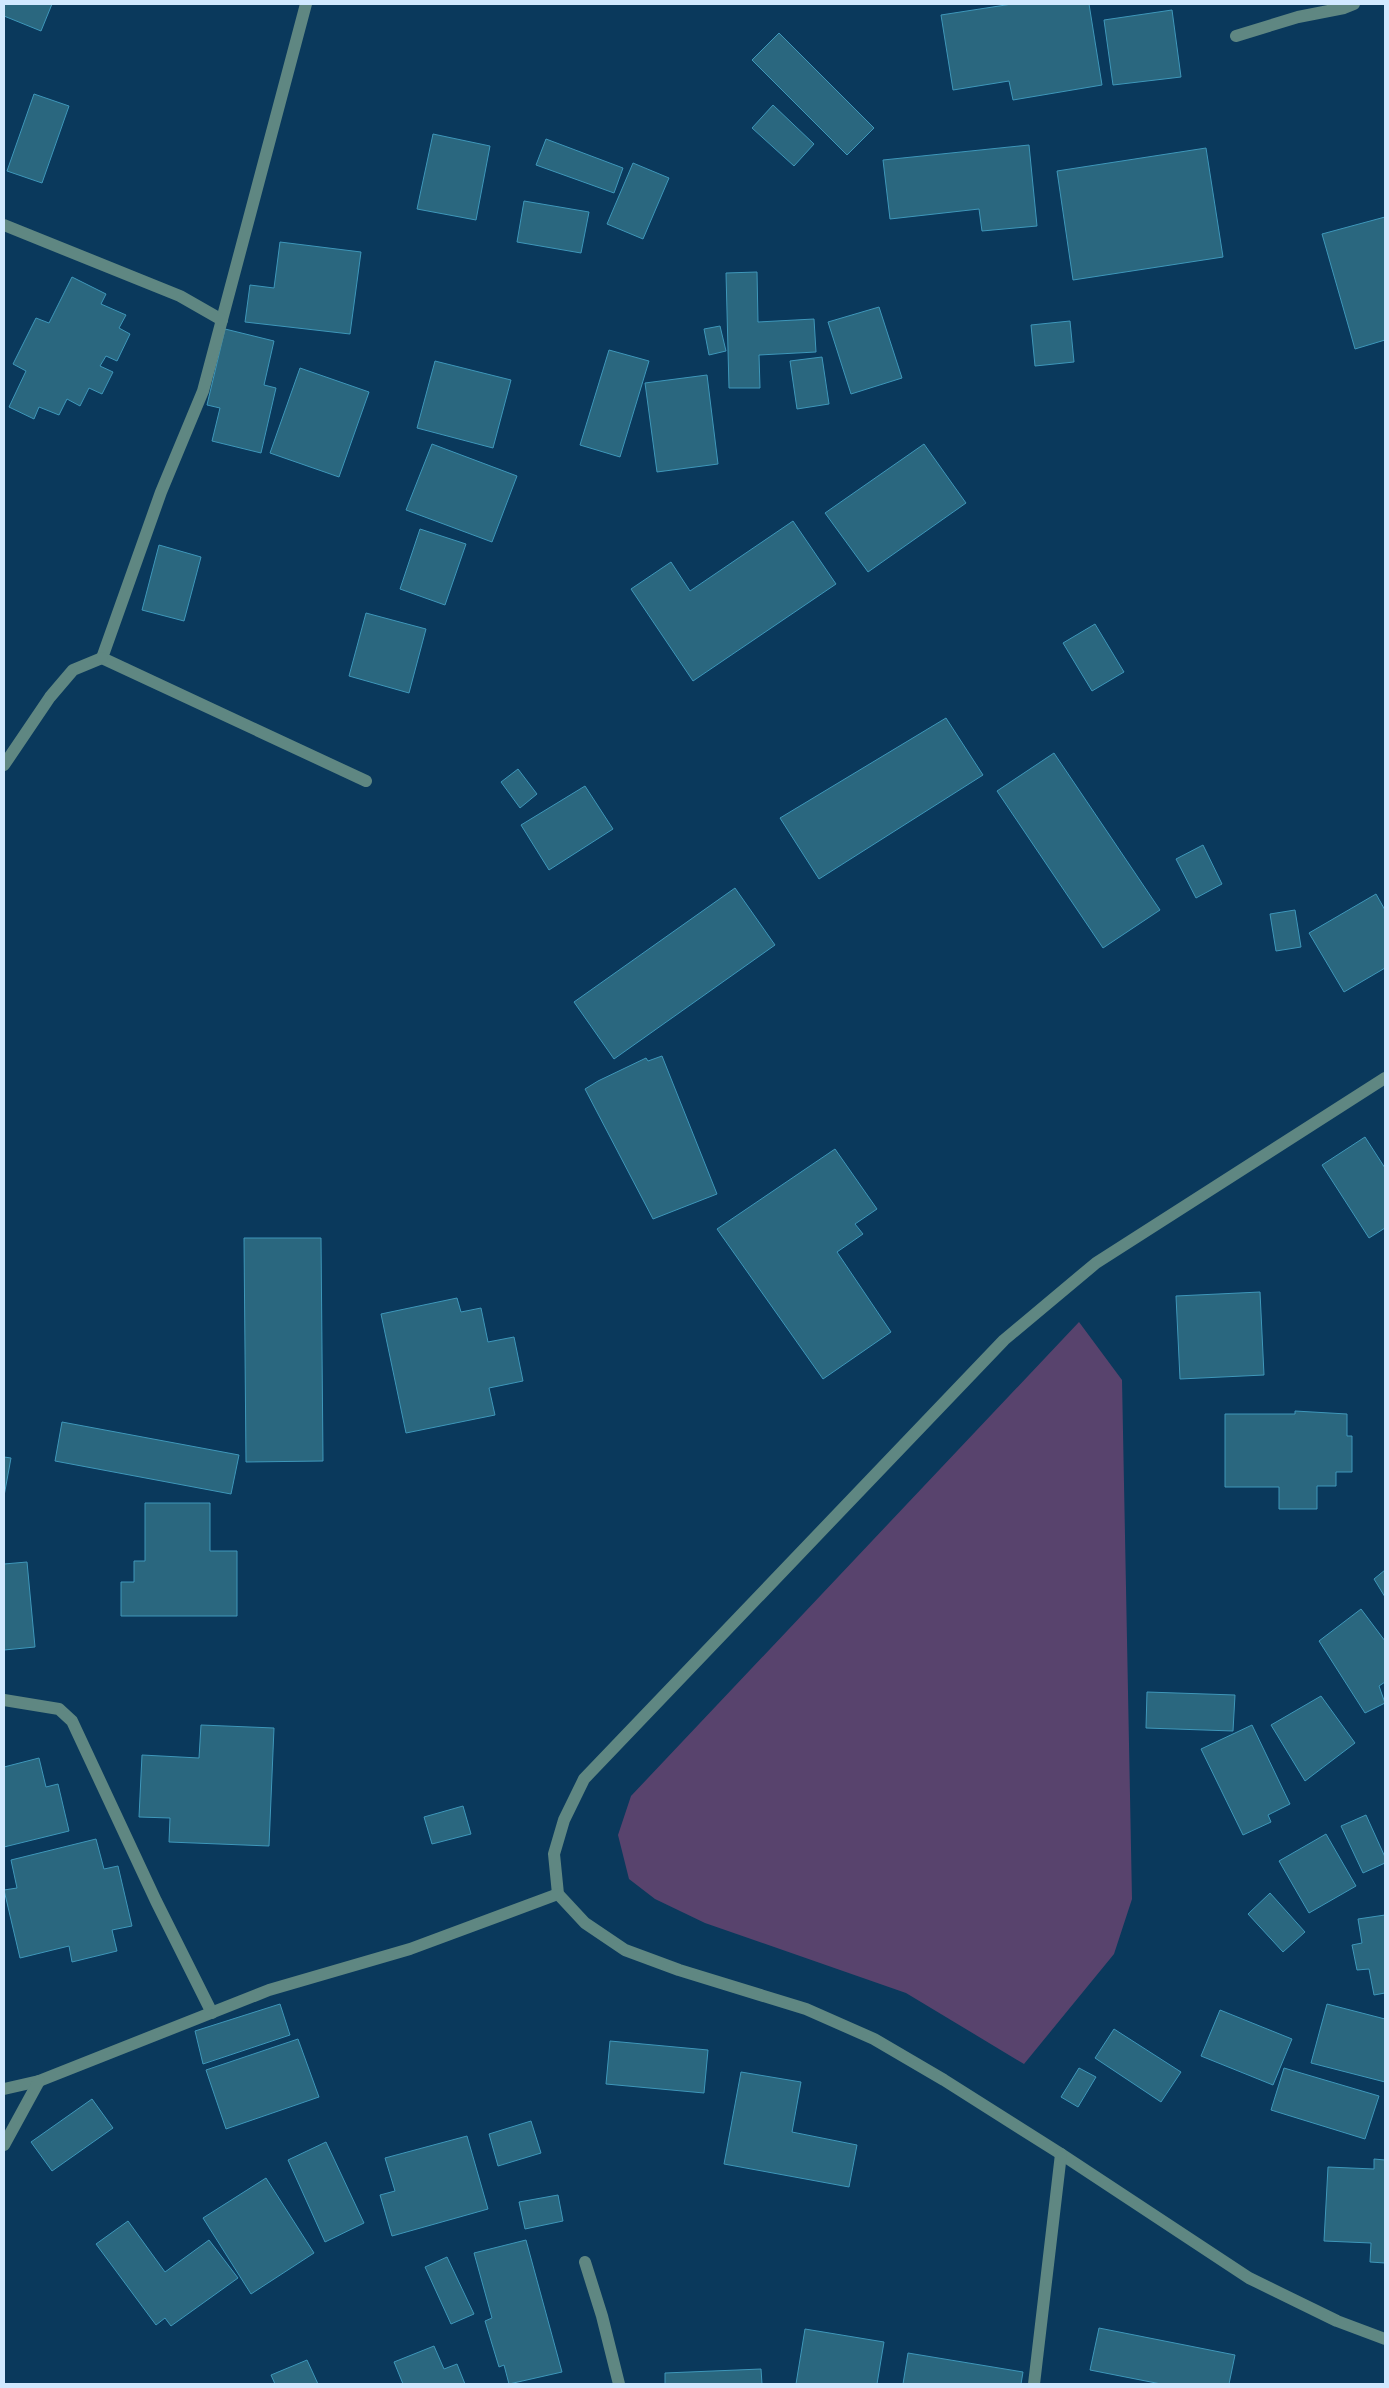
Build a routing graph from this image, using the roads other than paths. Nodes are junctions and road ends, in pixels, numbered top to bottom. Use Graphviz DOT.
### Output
graph roads {
  1 [pos="306,4"];
  2 [pos="1354,4"];
  3 [pos="1236,36"];
  4 [pos="4,225"];
  5 [pos="222,320"];
  6 [pos="102,658"];
  7 [pos="4,765"];
  8 [pos="366,781"];
  9 [pos="1385,1078"];
  10 [pos="4,1700"];
  11 [pos="558,1894"];
  12 [pos="212,2013"];
  13 [pos="39,2081"];
  14 [pos="4,2089"];
  15 [pos="4,2145"];
  16 [pos="1061,2154"];
  17 [pos="585,2262"];
  18 [pos="1385,2340"];
  19 [pos="620,2384"];
  20 [pos="1034,2384"];
  1 -- 5 [label="street"];
  2 -- 3 [label="street"];
  4 -- 5 [label="street"];
  5 -- 6 [label="street"];
  6 -- 7 [label="street"];
  6 -- 8 [label="street"];
  9 -- 11 [label="street"];
  10 -- 12 [label="street"];
  11 -- 12 [label="street"];
  11 -- 16 [label="street"];
  12 -- 13 [label="street"];
  13 -- 14 [label="street"];
  13 -- 15 [label="street"];
  16 -- 18 [label="street"];
  16 -- 20 [label="street"];
  17 -- 19 [label="street"];
}
